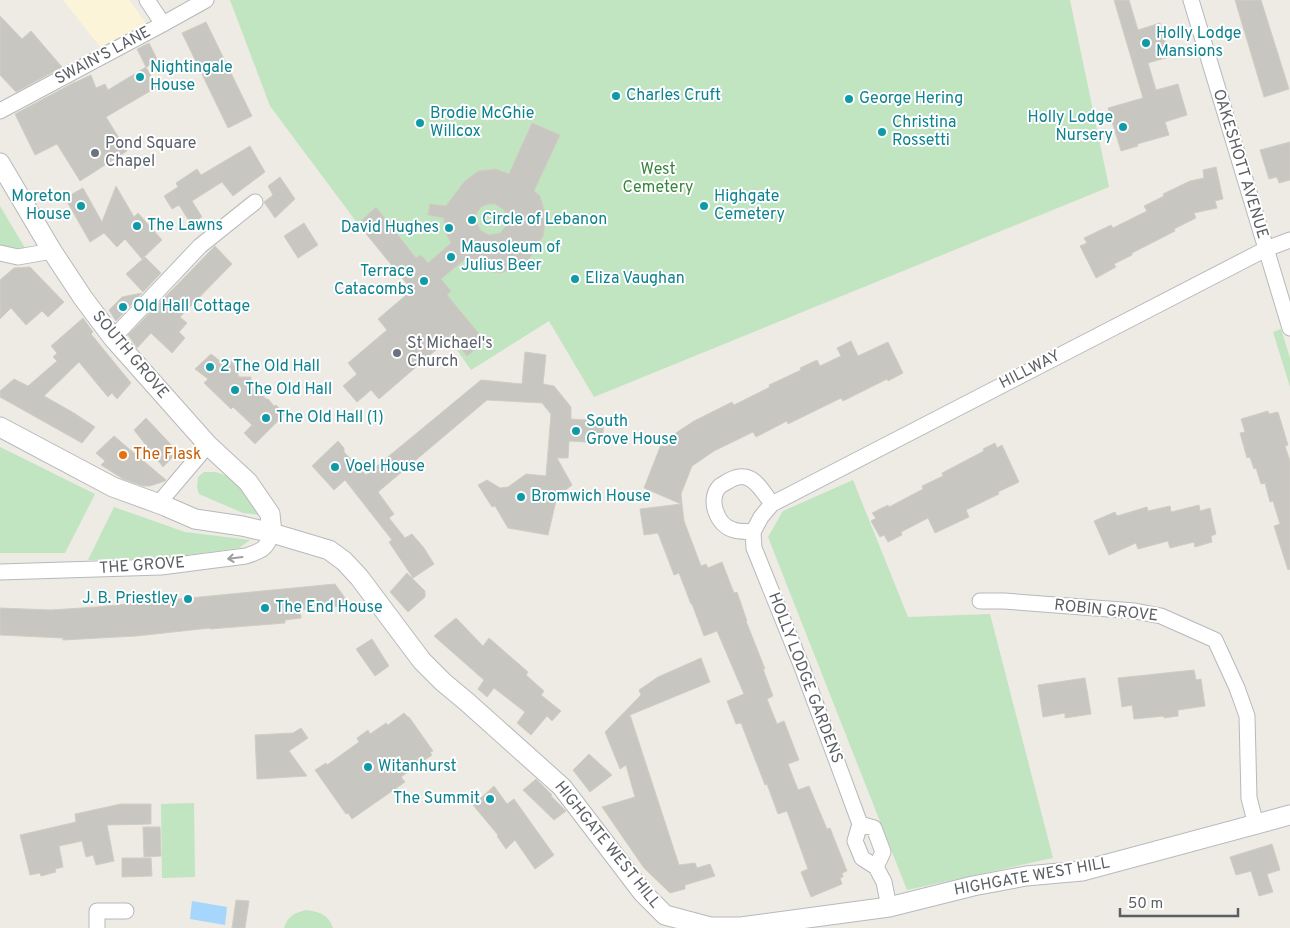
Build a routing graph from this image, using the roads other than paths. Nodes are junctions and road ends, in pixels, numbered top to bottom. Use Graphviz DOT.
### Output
graph roads {
  1 [pos="147,0"];
  2 [pos="206,0"];
  3 [pos="1191,0"];
  4 [pos="163,24"];
  5 [pos="0,111"];
  6 [pos="0,164"];
  7 [pos="255,202"];
  8 [pos="1290,240"];
  9 [pos="1266,249"];
  10 [pos="52,251"];
  11 [pos="0,252"];
  12 [pos="1290,328"];
  13 [pos="113,338"];
  14 [pos="0,427"];
  15 [pos="208,445"];
  16 [pos="158,504"];
  17 [pos="772,504"];
  18 [pos="753,532"];
  19 [pos="272,533"];
  20 [pos="0,572"];
  21 [pos="980,601"];
  22 [pos="1290,815"];
  23 [pos="860,824"];
  24 [pos="1256,825"];
  25 [pos="876,867"];
  26 [pos="889,907"];
  27 [pos="126,911"];
  28 [pos="805,923"];
  29 [pos="97,928"];
  1 -- 4 [label="street"];
  2 -- 4 [label="street, SWAIN'S LANE"];
  3 -- 9 [label="street, OAKESHOTT AVENUE"];
  4 -- 5 [label="street, SWAIN'S LANE"];
  6 -- 10 [label="street, SOUTH GROVE"];
  7 -- 13 [label="street"];
  8 -- 9 [label="street, HILLWAY"];
  9 -- 12 [label="street, OAKESHOTT AVENUE"];
  9 -- 17 [label="street, HILLWAY"];
  10 -- 11 [label="street"];
  10 -- 13 [label="street, SOUTH GROVE"];
  13 -- 15 [label="street, SOUTH GROVE"];
  14 -- 16 [label="street, HIGHGATE WEST HILL"];
  15 -- 16 [label="street"];
  15 -- 19 [label="street, SOUTH GROVE"];
  16 -- 19 [label="street, HIGHGATE WEST HILL"];
  17 -- 18 [label="street"];
  17 -- 18 [label="street"];
  18 -- 23 [label="street, HOLLY LODGE GARDENS"];
  19 -- 20 [label="street, THE GROVE, one-way"];
  19 -- 28 [label="street, HIGHGATE WEST HILL"];
  21 -- 24 [label="street, ROBIN GROVE"];
  22 -- 24 [label="street, HIGHGATE WEST HILL"];
  23 -- 25 [label="street, HOLLY LODGE GARDENS"];
  23 -- 25 [label="street"];
  24 -- 26 [label="street, HIGHGATE WEST HILL"];
  25 -- 26 [label="street, HOLLY LODGE GARDENS"];
  26 -- 28 [label="street, HIGHGATE WEST HILL"];
  27 -- 29 [label="street"];
}
